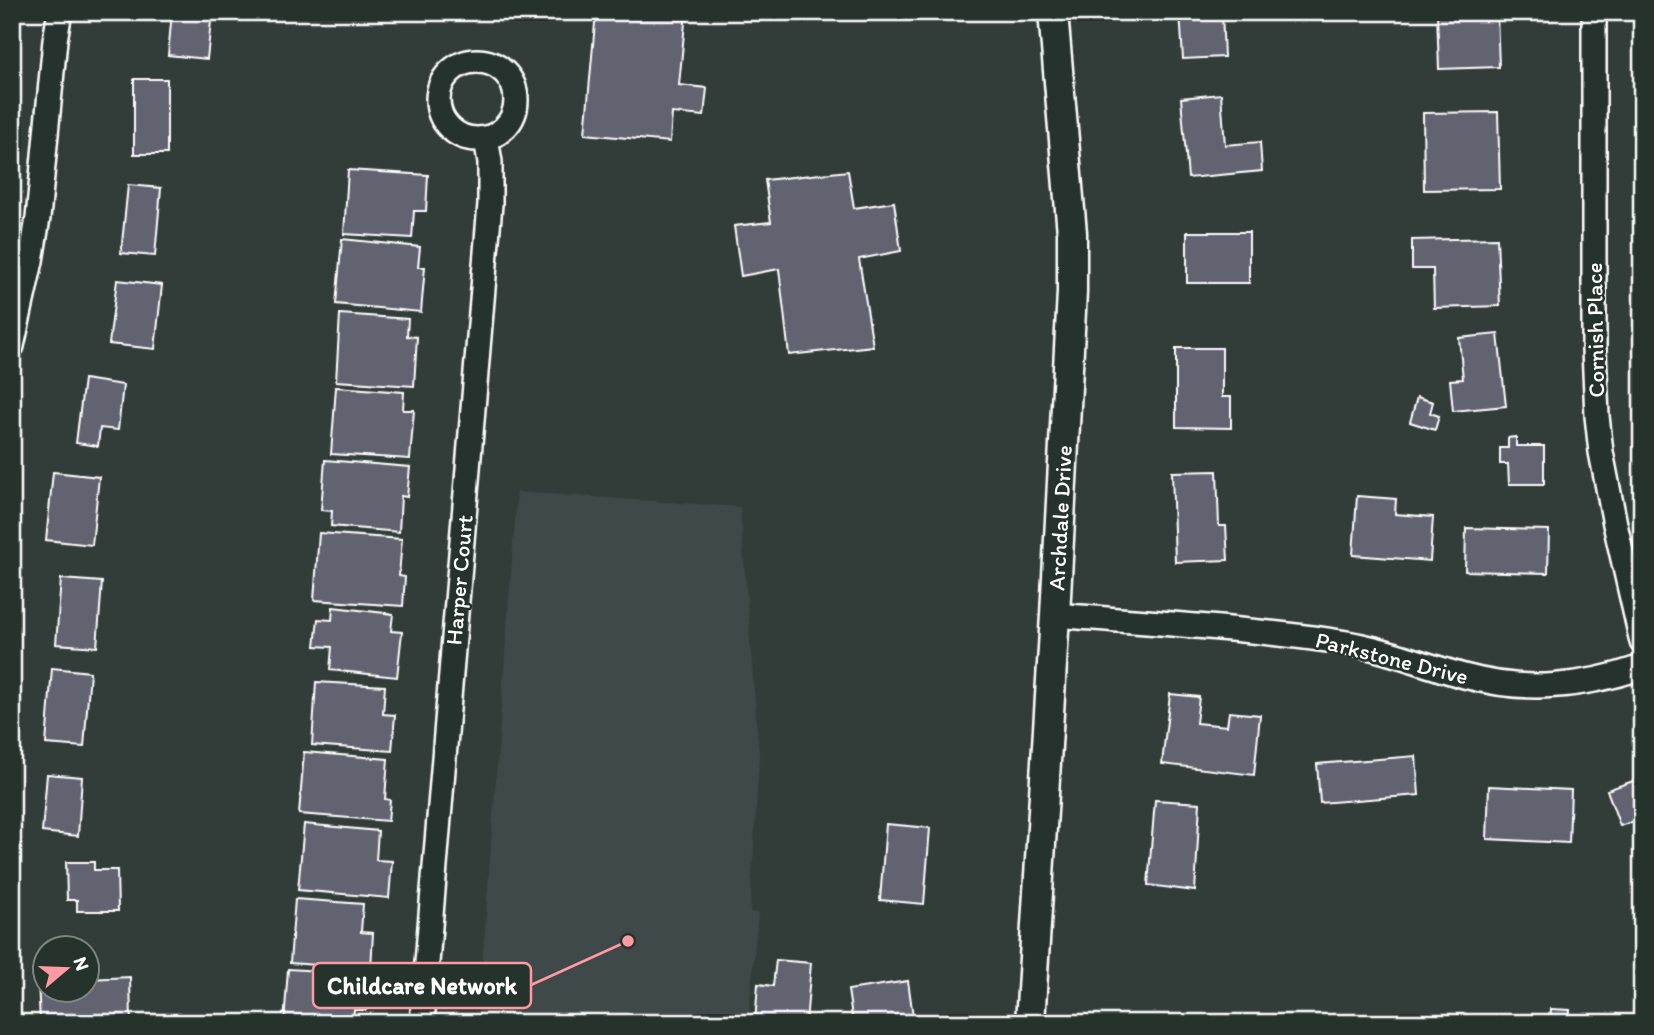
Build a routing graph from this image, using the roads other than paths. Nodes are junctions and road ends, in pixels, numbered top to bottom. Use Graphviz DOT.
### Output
graph roads {
  1 [pos="60,12"];
  2 [pos="1053,12"];
  3 [pos="1594,12"];
  4 [pos="486,138"];
  5 [pos="12,346"];
  6 [pos="1055,615"];
  7 [pos="1642,642"];
  8 [pos="1642,667"];
  9 [pos="422,1023"];
  10 [pos="1030,1023"];
  1 -- 5 [label="street"];
  2 -- 6 [label="street, Archdale Drive"];
  3 -- 7 [label="street, Cornish Place"];
  4 -- 9 [label="street, Harper Court"];
  6 -- 8 [label="street, Parkstone Drive"];
  6 -- 10 [label="street, Archdale Drive"];
}
